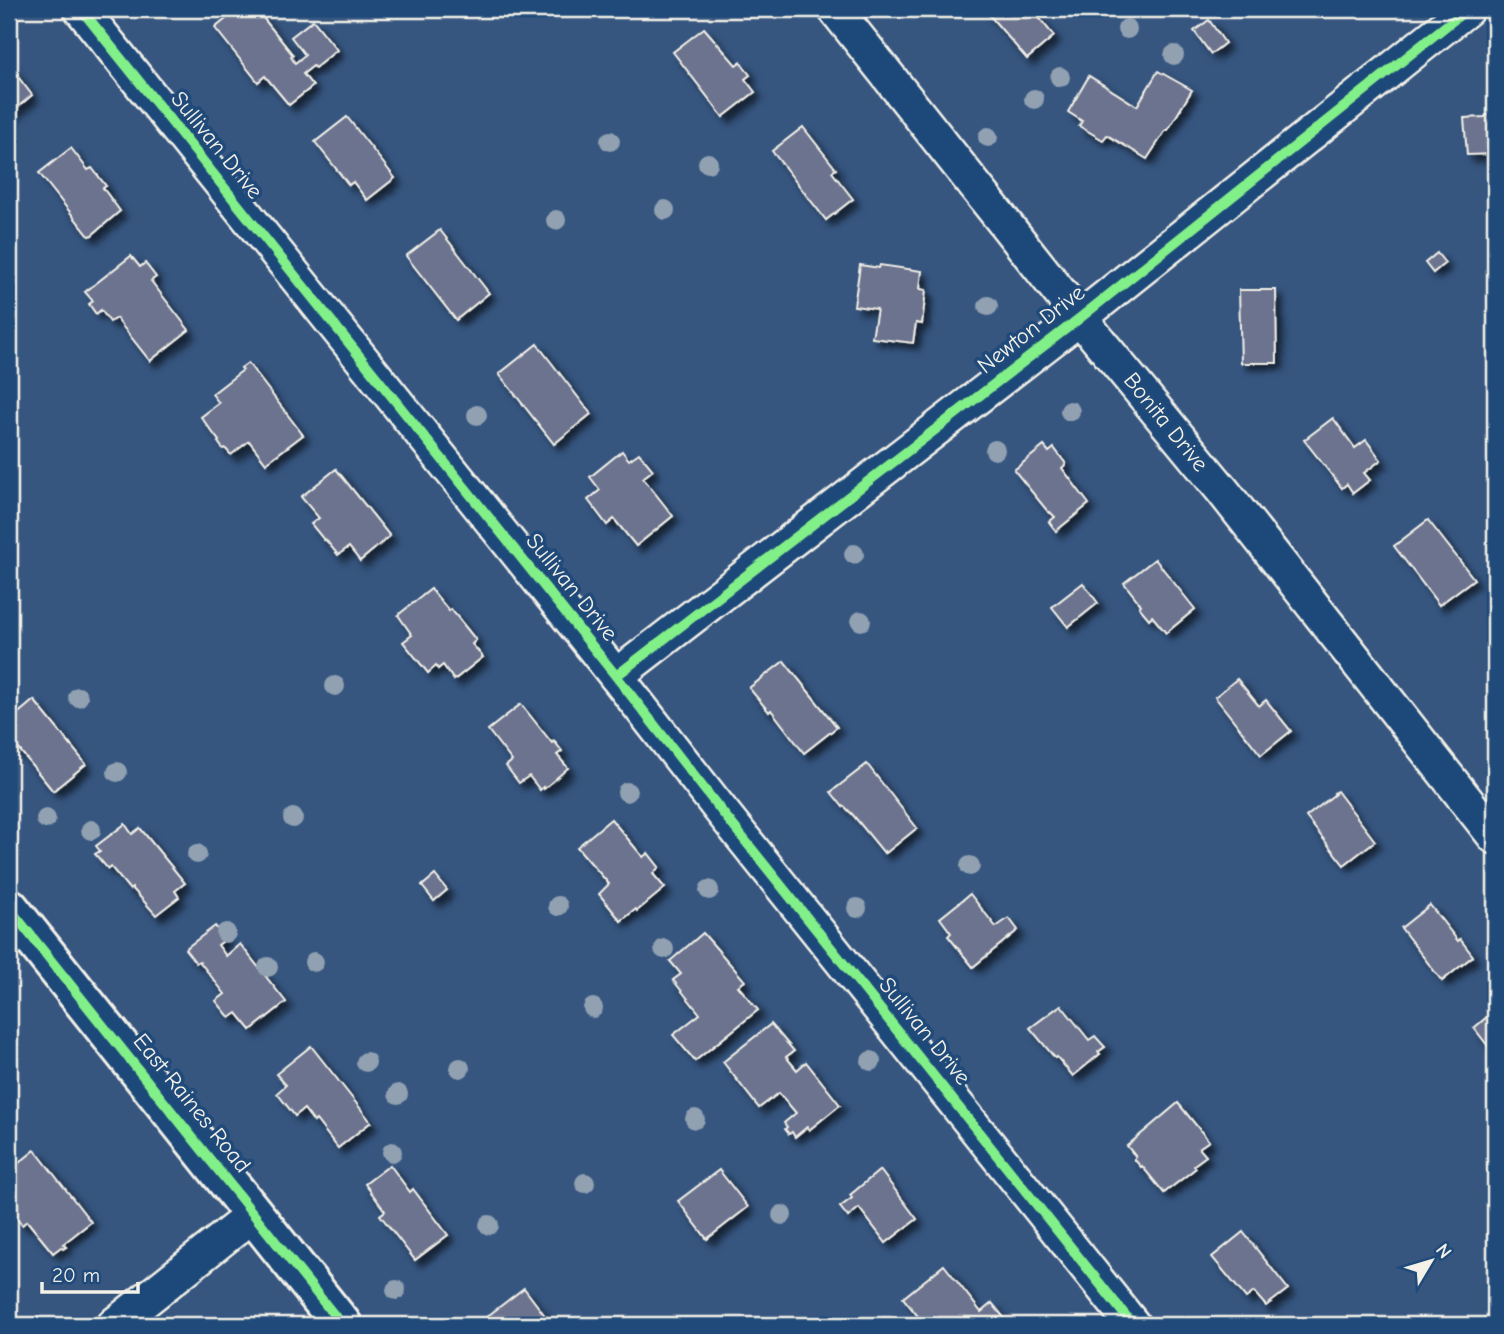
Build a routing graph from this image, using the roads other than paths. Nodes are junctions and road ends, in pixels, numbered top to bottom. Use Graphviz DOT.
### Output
graph roads {
  1 [pos="81,9"];
  2 [pos="835,9"];
  3 [pos="1467,9"];
  4 [pos="1080,318"];
  5 [pos="617,676"];
  6 [pos="1495,837"];
  7 [pos="9,908"];
  8 [pos="254,1214"];
  9 [pos="114,1325"];
  10 [pos="342,1325"];
  11 [pos="1133,1325"];
  1 -- 5 [label="street, Sullivan Drive"];
  2 -- 4 [label="street, Bonita Drive"];
  3 -- 4 [label="street, Newton Drive"];
  4 -- 5 [label="street, Newton Drive"];
  4 -- 6 [label="street, Bonita Drive"];
  5 -- 11 [label="street, Sullivan Drive"];
  7 -- 8 [label="main road, East Raines Road"];
  8 -- 9 [label="street"];
  8 -- 10 [label="main road, East Raines Road"];
}
